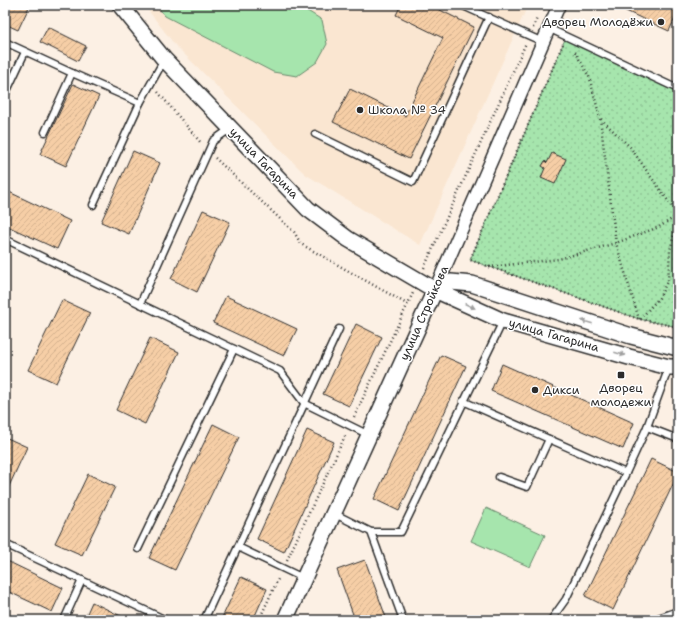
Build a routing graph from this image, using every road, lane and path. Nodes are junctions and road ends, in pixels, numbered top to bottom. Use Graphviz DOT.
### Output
graph roads {
  1 [pos="120,5"];
  2 [pos="462,5"];
  3 [pos="559,5"];
  4 [pos="489,17"];
  5 [pos="538,17"];
  6 [pos="548,28"];
  7 [pos="529,36"];
  8 [pos="566,37"];
  9 [pos="5,42"];
  10 [pos="543,42"];
  11 [pos="25,52"];
  12 [pos="164,59"];
  13 [pos="72,73"];
  14 [pos="151,84"];
  15 [pos="678,89"];
  16 [pos="5,95"];
  17 [pos="140,103"];
  18 [pos="600,118"];
  19 [pos="231,128"];
  20 [pos="45,132"];
  21 [pos="315,134"];
  22 [pos="209,152"];
  23 [pos="93,204"];
  24 [pos="678,216"];
  25 [pos="5,239"];
  26 [pos="616,242"];
  27 [pos="489,267"];
  28 [pos="419,280"];
  29 [pos="435,290"];
  30 [pos="140,304"];
  31 [pos="407,304"];
  32 [pos="640,319"];
  33 [pos="503,321"];
  34 [pos="678,327"];
  35 [pos="338,329"];
  36 [pos="678,348"];
  37 [pos="234,349"];
  38 [pos="674,367"];
  39 [pos="463,401"];
  40 [pos="304,403"];
  41 [pos="350,425"];
  42 [pos="647,426"];
  43 [pos="369,434"];
  44 [pos="550,439"];
  45 [pos="678,439"];
  46 [pos="626,473"];
  47 [pos="499,477"];
  48 [pos="333,514"];
  49 [pos="371,532"];
  50 [pos="5,544"];
  51 [pos="238,547"];
  52 [pos="138,549"];
  53 [pos="283,569"];
  54 [pos="304,578"];
  55 [pos="82,580"];
  56 [pos="678,611"];
  57 [pos="64,620"];
  58 [pos="166,620"];
  59 [pos="204,620"];
  60 [pos="259,620"];
  61 [pos="285,620"];
  62 [pos="403,620"];
  63 [pos="551,620"];
  64 [pos="653,620"];
  1 -- 12 [label="street, улица Гагарина"];
  2 -- 4 [label="lane"];
  3 -- 6 [label="street, улица Стройкова"];
  4 -- 7 [label="lane"];
  4 -- 21 [label="lane"];
  5 -- 7 [label="path"];
  6 -- 8 [label="lane"];
  6 -- 10 [label="street, улица Стройкова"];
  7 -- 10 [label="lane"];
  7 -- 28 [label="path"];
  8 -- 15 [label="lane"];
  8 -- 18 [label="path"];
  8 -- 27 [label="path"];
  9 -- 11 [label="lane"];
  10 -- 29 [label="street, улица Стройкова"];
  11 -- 13 [label="lane"];
  11 -- 16 [label="lane"];
  12 -- 14 [label="lane"];
  12 -- 19 [label="street, улица Гагарина"];
  13 -- 17 [label="lane"];
  13 -- 20 [label="lane"];
  14 -- 17 [label="lane"];
  14 -- 22 [label="path"];
  17 -- 23 [label="lane"];
  18 -- 24 [label="path"];
  18 -- 26 [label="path"];
  19 -- 22 [label="lane"];
  19 -- 28 [label="street, улица Гагарина"];
  22 -- 30 [label="lane"];
  22 -- 31 [label="path"];
  24 -- 26 [label="path"];
  24 -- 32 [label="path"];
  25 -- 30 [label="lane"];
  26 -- 27 [label="path"];
  26 -- 32 [label="path"];
  27 -- 32 [label="path"];
  28 -- 29 [label="street, улица Гагарина"];
  28 -- 31 [label="path"];
  29 -- 33 [label="street, улица Гагарина, one-way"];
  36 -- 29 [label="street, улица Гагарина, one-way"];
  29 -- 43 [label="street, улица Стройкова"];
  30 -- 37 [label="lane"];
  31 -- 41 [label="path"];
  32 -- 34 [label="path"];
  33 -- 38 [label="street, улица Гагарина, one-way"];
  33 -- 39 [label="lane"];
  35 -- 40 [label="lane"];
  37 -- 40 [label="lane"];
  37 -- 52 [label="lane"];
  38 -- 42 [label="lane"];
  39 -- 44 [label="lane"];
  39 -- 49 [label="lane"];
  40 -- 41 [label="lane"];
  40 -- 51 [label="lane"];
  41 -- 43 [label="lane"];
  41 -- 53 [label="path"];
  42 -- 45 [label="lane"];
  42 -- 46 [label="lane"];
  43 -- 48 [label="street, улица Стройкова"];
  44 -- 46 [label="lane"];
  44 -- 47 [label="lane"];
  46 -- 63 [label="lane"];
  48 -- 49 [label="lane"];
  48 -- 54 [label="street, улица Стройкова"];
  49 -- 62 [label="lane"];
  50 -- 55 [label="lane"];
  51 -- 53 [label="lane"];
  51 -- 59 [label="lane"];
  53 -- 54 [label="lane"];
  53 -- 60 [label="path"];
  54 -- 61 [label="street, улица Стройкова"];
  55 -- 57 [label="lane"];
  55 -- 58 [label="lane"];
  56 -- 64 [label="lane"];
}
